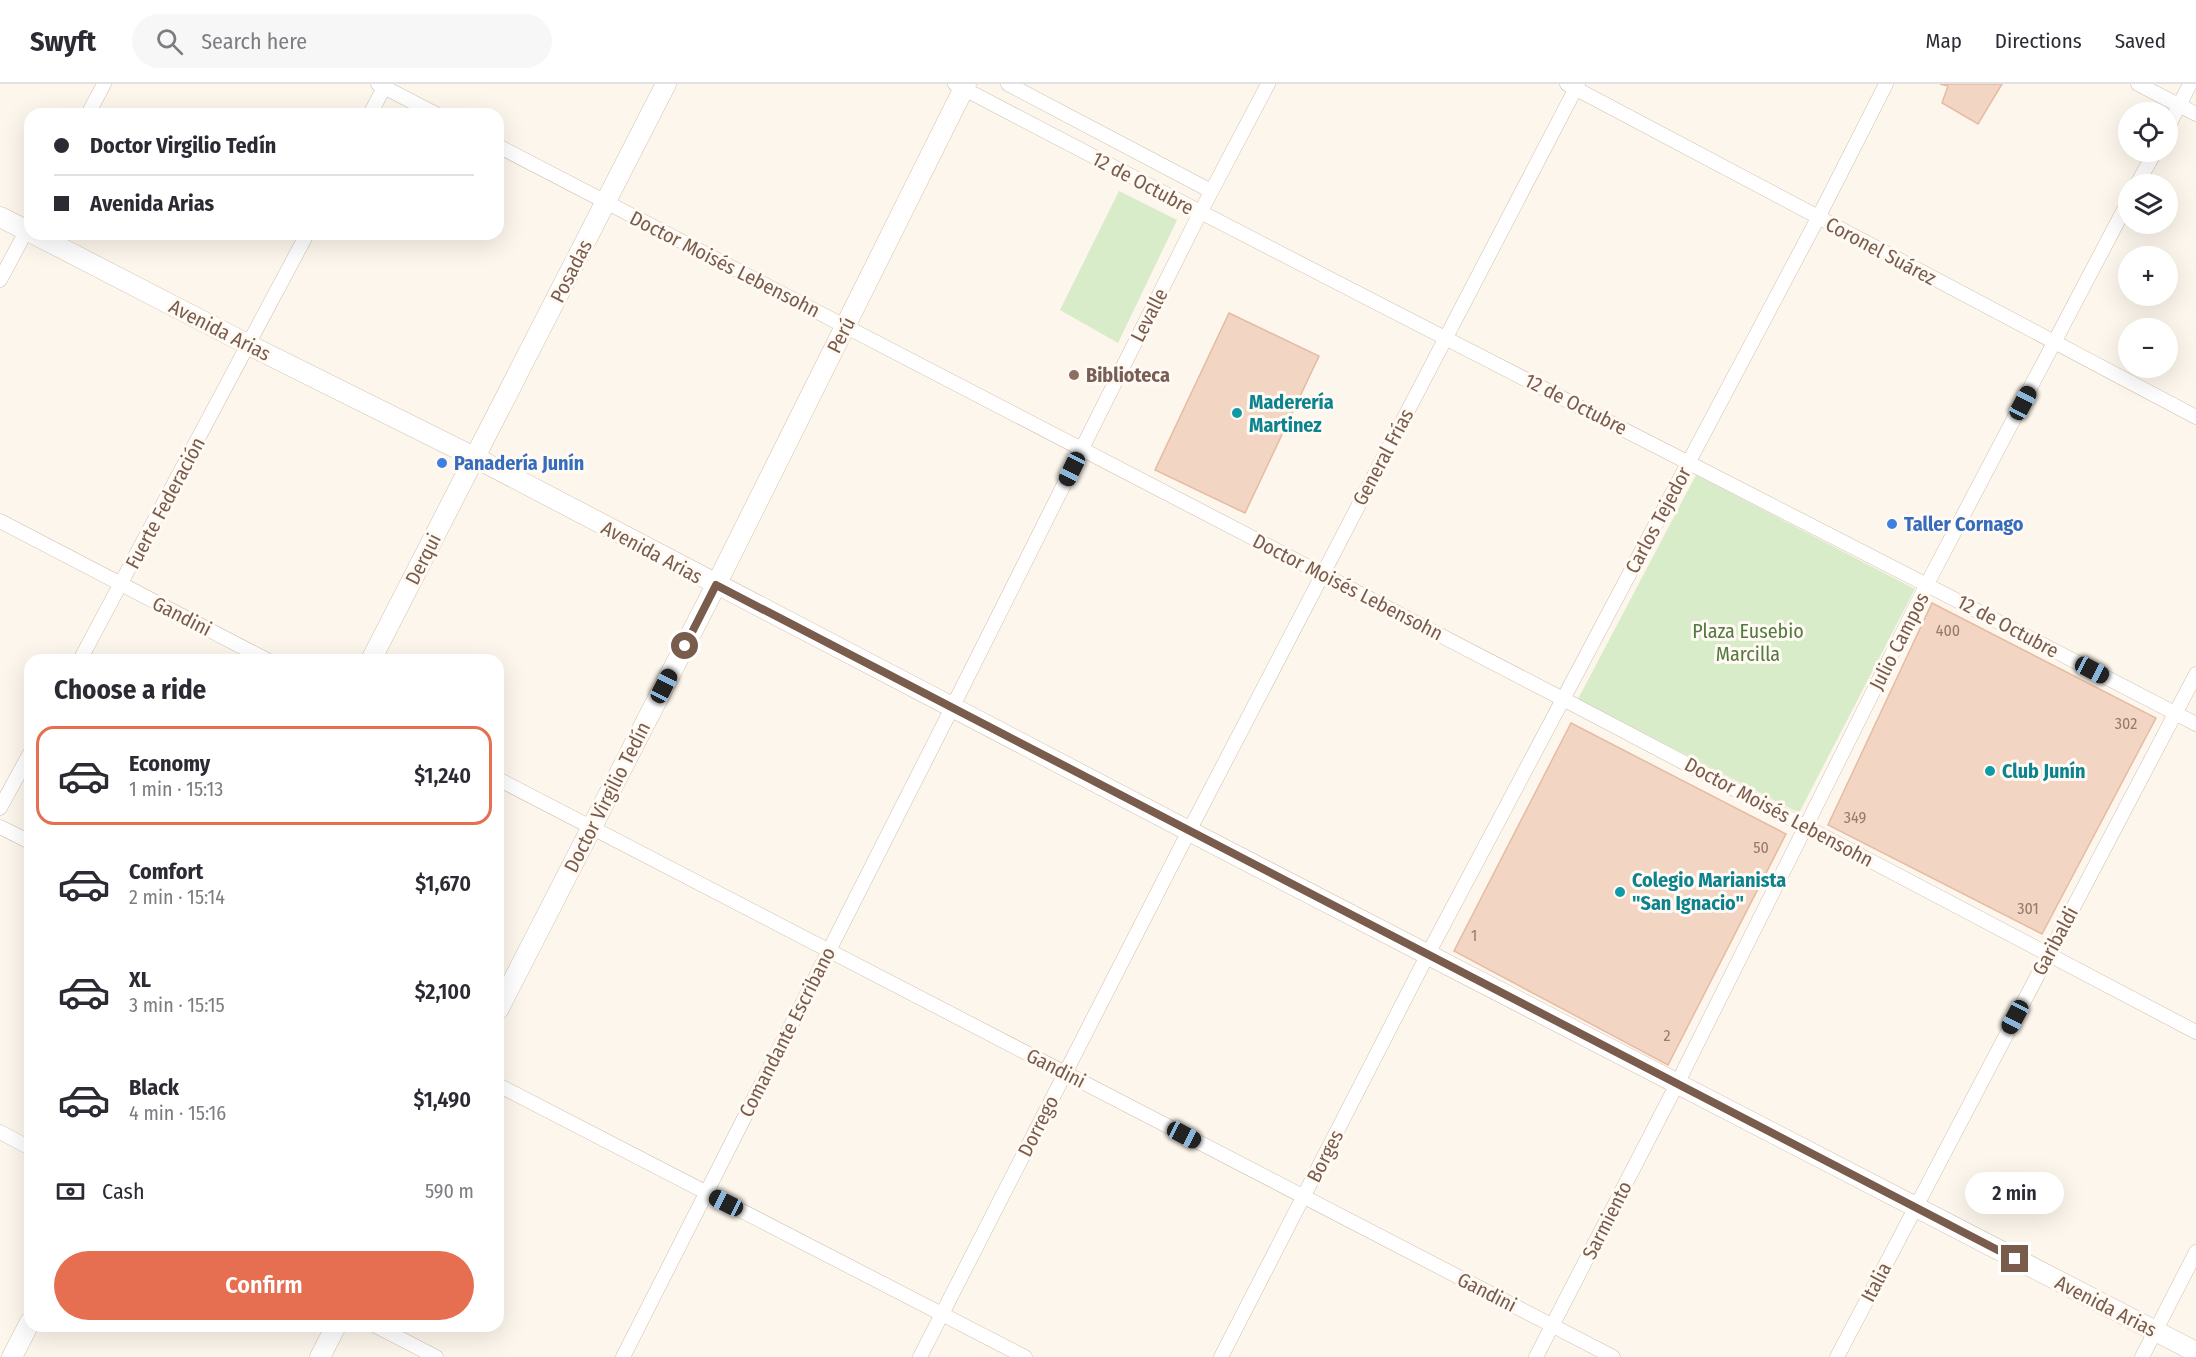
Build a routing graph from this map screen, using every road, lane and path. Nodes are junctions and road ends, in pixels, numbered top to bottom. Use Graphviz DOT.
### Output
graph roads {
  1 [pos="104,84"];
  2 [pos="666,84"];
  3 [pos="1008,84"];
  4 [pos="1268,84"];
  5 [pos="1886,84"];
  6 [pos="2138,84"];
  7 [pos="2190,84"];
  8 [pos="383,85"];
  9 [pos="961,86"];
  10 [pos="1574,86"];
  11 [pos="2179,105"];
  12 [pos="91,108"];
  13 [pos="373,108"];
  14 [pos="425,108"];
  15 [pos="2196,114"];
  16 [pos="504,149"];
  17 [pos="1211,191"];
  18 [pos="606,202"];
  19 [pos="1200,213"];
  20 [pos="0,217"];
  21 [pos="1818,218"];
  22 [pos="2118,221"];
  23 [pos="24,227"];
  24 [pos="24,240"];
  25 [pos="49,240"];
  26 [pos="305,240"];
  27 [pos="0,280"];
  28 [pos="845,326"];
  29 [pos="1446,338"];
  30 [pos="2054,342"];
  31 [pos="249,345"];
  32 [pos="2196,417"];
  33 [pos="1082,449"];
  34 [pos="476,458"];
  35 [pos="1689,462"];
  36 [pos="0,521"];
  37 [pos="1322,574"];
  38 [pos="121,584"];
  39 [pos="1927,584"];
  40 [pos="716,585"];
  41 [pos="83,654"];
  42 [pos="255,654"];
  43 [pos="374,654"];
  44 [pos="2196,674"];
  45 [pos="1563,699"];
  46 [pos="952,708"];
  47 [pos="2175,713"];
  48 [pos="2196,724"];
  49 [pos="24,764"];
  50 [pos="504,782"];
  51 [pos="0,808"];
  52 [pos="1806,826"];
  53 [pos="0,827"];
  54 [pos="591,828"];
  55 [pos="1189,831"];
  56 [pos="24,840"];
  57 [pos="829,951"];
  58 [pos="1428,954"];
  59 [pos="2048,954"];
  60 [pos="504,998"];
  61 [pos="2196,1032"];
  62 [pos="1065,1073"];
  63 [pos="1677,1084"];
  64 [pos="504,1088"];
  65 [pos="0,1132"];
  66 [pos="24,1145"];
  67 [pos="706,1192"];
  68 [pos="1304,1197"];
  69 [pos="1915,1208"];
  70 [pos="2196,1252"];
  71 [pos="942,1314"];
  72 [pos="1552,1325"];
  73 [pos="25,1332"];
  74 [pos="333,1332"];
  75 [pos="388,1332"];
  76 [pos="2155,1332"];
  77 [pos="2196,1353"];
  78 [pos="12,1357"];
  79 [pos="320,1357"];
  80 [pos="436,1357"];
  81 [pos="623,1357"];
  82 [pos="920,1357"];
  83 [pos="1025,1357"];
  84 [pos="1221,1357"];
  85 [pos="1536,1357"];
  86 [pos="1613,1357"];
  87 [pos="1837,1357"];
  88 [pos="2142,1357"];
  1 -- 12 [label="street"];
  2 -- 18 [label="main road, Posadas"];
  3 -- 17 [label="street, 12 de Octubre"];
  4 -- 17 [label="street, Levalle"];
  5 -- 21 [label="street, Carlos Tejedor"];
  6 -- 11 [label="street"];
  7 -- 11 [label="street"];
  8 -- 13 [label="street"];
  8 -- 14 [label="street"];
  9 -- 19 [label="street, 12 de Octubre"];
  9 -- 28 [label="main road, Perú"];
  10 -- 21 [label="street, Coronel Suárez"];
  10 -- 29 [label="street, General Frías"];
  11 -- 15 [label="street"];
  16 -- 18 [label="street, Doctor Moisés Lebensohn"];
  17 -- 19 [label="street, Levalle"];
  18 -- 28 [label="street, Doctor Moisés Lebensohn"];
  18 -- 34 [label="main road, Posadas"];
  19 -- 29 [label="street, 12 de Octubre"];
  19 -- 33 [label="street, Levalle"];
  20 -- 23 [label="main road, Avenida Arias"];
  21 -- 30 [label="street, Coronel Suárez"];
  21 -- 35 [label="street, Carlos Tejedor"];
  22 -- 30 [label="street, Julio Campos"];
  24 -- 27 [label="street"];
  25 -- 31 [label="main road, Avenida Arias"];
  26 -- 31 [label="street, Fuerte Federación"];
  28 -- 33 [label="street, Doctor Moisés Lebensohn"];
  28 -- 40 [label="main road, Perú"];
  29 -- 35 [label="street, 12 de Octubre"];
  29 -- 37 [label="street, General Frías"];
  30 -- 32 [label="street, Coronel Suárez"];
  30 -- 39 [label="street, Julio Campos"];
  31 -- 34 [label="main road, Avenida Arias"];
  31 -- 38 [label="street, Fuerte Federación"];
  33 -- 37 [label="street, Doctor Moisés Lebensohn"];
  33 -- 46 [label="street, Levalle"];
  34 -- 40 [label="main road, Avenida Arias"];
  34 -- 43 [label="main road, Derqui"];
  35 -- 39 [label="street, 12 de Octubre"];
  35 -- 45 [label="street, Carlos Tejedor"];
  36 -- 38 [label="street, Gandini"];
  37 -- 45 [label="street, Doctor Moisés Lebensohn"];
  37 -- 55 [label="street, General Frías"];
  38 -- 41 [label="street, Fuerte Federación"];
  38 -- 42 [label="street, Gandini"];
  39 -- 47 [label="street, 12 de Octubre"];
  39 -- 52 [label="street, Julio Campos"];
  40 -- 46 [label="main road, Avenida Arias"];
  40 -- 54 [label="main road, Doctor Virgilio Tedín"];
  44 -- 47 [label="street, Garibaldi"];
  45 -- 52 [label="street, Doctor Moisés Lebensohn"];
  45 -- 58 [label="street, Carlos Tejedor"];
  46 -- 55 [label="main road, Avenida Arias"];
  46 -- 57 [label="street, Comandante Escribano"];
  47 -- 48 [label="street, 12 de Octubre"];
  47 -- 59 [label="street, Garibaldi"];
  49 -- 51 [label="street"];
  50 -- 54 [label="street, Gandini"];
  52 -- 59 [label="street, Doctor Moisés Lebensohn"];
  52 -- 63 [label="street, Julio Campos"];
  53 -- 56 [label="street"];
  54 -- 57 [label="street, Gandini"];
  54 -- 60 [label="main road, Doctor Virgilio Tedín"];
  55 -- 58 [label="main road, Avenida Arias"];
  55 -- 62 [label="street, Dorrego"];
  57 -- 62 [label="street, Gandini"];
  57 -- 67 [label="street, Comandante Escribano"];
  58 -- 63 [label="main road, Avenida Arias"];
  58 -- 68 [label="street, Borges"];
  59 -- 61 [label="street, Doctor Moisés Lebensohn"];
  59 -- 69 [label="street, Garibaldi"];
  62 -- 68 [label="street, Gandini"];
  62 -- 71 [label="street, Dorrego"];
  63 -- 69 [label="main road, Avenida Arias"];
  63 -- 72 [label="street, Sarmiento"];
  64 -- 67 [label="street"];
  65 -- 66 [label="street"];
  67 -- 71 [label="street"];
  67 -- 81 [label="street, Comandante Escribano"];
  68 -- 72 [label="street, Gandini"];
  68 -- 84 [label="street, Borges"];
  69 -- 76 [label="main road, Avenida Arias"];
  69 -- 87 [label="street, Italia"];
  70 -- 76 [label="street"];
  71 -- 82 [label="street, Dorrego"];
  71 -- 83 [label="street"];
  72 -- 85 [label="street, Sarmiento"];
  72 -- 86 [label="street, Gandini"];
  73 -- 78 [label="main road"];
  74 -- 79 [label="main road"];
  75 -- 80 [label="street"];
  76 -- 77 [label="main road, Avenida Arias"];
  76 -- 88 [label="street"];
}
